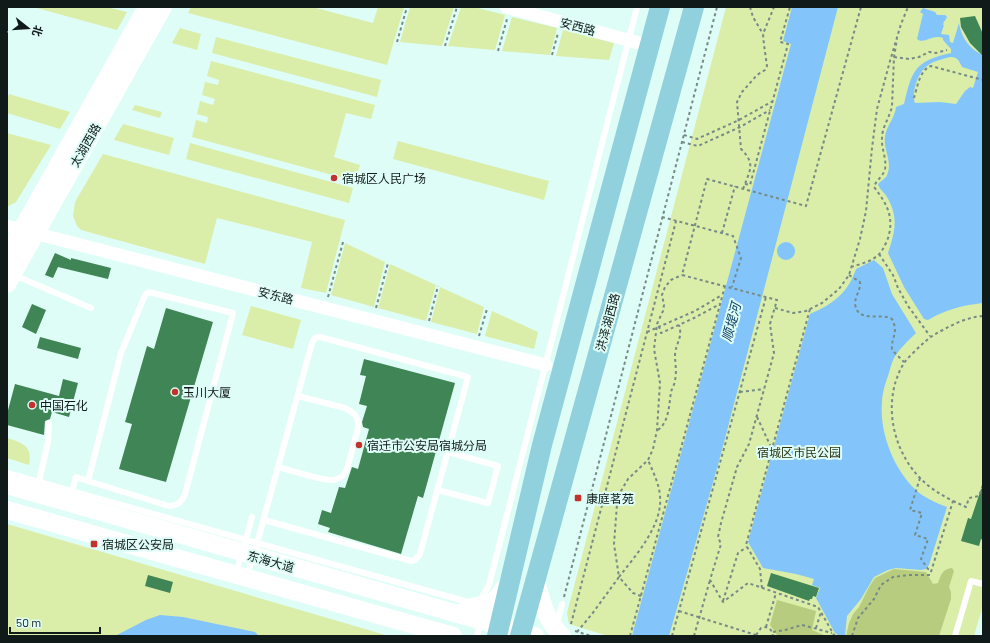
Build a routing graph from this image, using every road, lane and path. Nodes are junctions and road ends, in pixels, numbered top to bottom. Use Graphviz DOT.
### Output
graph roads {
  1 [pos="147,7"];
  2 [pos="163,7"];
  3 [pos="407,7"];
  4 [pos="457,7"];
  5 [pos="637,7"];
  6 [pos="660,7"];
  7 [pos="694,7"];
  8 [pos="717,7"];
  9 [pos="750,7"];
  10 [pos="774,7"];
  11 [pos="790,7"];
  12 [pos="860,7"];
  13 [pos="908,7"];
  14 [pos="508,8"];
  15 [pos="561,22"];
  16 [pos="900,26"];
  17 [pos="763,34"];
  18 [pos="628,40"];
  19 [pos="397,42"];
  20 [pos="445,46"];
  21 [pos="650,46"];
  22 [pos="947,50"];
  23 [pos="498,51"];
  24 [pos="552,55"];
  25 [pos="894,57"];
  26 [pos="983,80"];
  27 [pos="914,98"];
  28 [pos="773,101"];
  29 [pos="770,110"];
  30 [pos="739,120"];
  31 [pos="740,127"];
  32 [pos="684,135"];
  33 [pos="682,142"];
  34 [pos="745,184"];
  35 [pos="735,186"];
  36 [pos="745,189"];
  37 [pos="662,217"];
  38 [pos="676,221"];
  39 [pos="695,226"];
  40 [pos="17,230"];
  41 [pos="722,233"];
  42 [pos="343,242"];
  43 [pos="879,254"];
  44 [pos="7,256"];
  45 [pos="388,263"];
  46 [pos="851,267"];
  47 [pos="682,275"];
  48 [pos="848,275"];
  49 [pos="10,279"];
  50 [pos="438,286"];
  51 [pos="725,286"];
  52 [pos="733,288"];
  53 [pos="722,295"];
  54 [pos="766,297"];
  55 [pos="720,304"];
  56 [pos="91,308"];
  57 [pos="325,308"];
  58 [pos="487,308"];
  59 [pos="775,308"];
  60 [pos="810,309"];
  61 [pos="983,316"];
  62 [pos="372,320"];
  63 [pos="679,325"];
  64 [pos="658,327"];
  65 [pos="647,332"];
  66 [pos="425,334"];
  67 [pos="930,336"];
  68 [pos="477,347"];
  69 [pos="904,362"];
  70 [pos="546,365"];
  71 [pos="764,389"];
  72 [pos="740,392"];
  73 [pos="298,396"];
  74 [pos="757,416"];
  75 [pos="49,423"];
  76 [pos="657,430"];
  77 [pos="772,448"];
  78 [pos="448,452"];
  79 [pos="648,460"];
  80 [pos="278,467"];
  81 [pos="7,473"];
  82 [pos="920,478"];
  83 [pos="88,481"];
  84 [pos="7,485"];
  85 [pos="983,485"];
  86 [pos="37,488"];
  87 [pos="437,490"];
  88 [pos="72,491"];
  89 [pos="953,501"];
  90 [pos="7,510"];
  91 [pos="252,517"];
  92 [pos="264,520"];
  93 [pos="520,540"];
  94 [pos="747,547"];
  95 [pos="250,548"];
  96 [pos="544,548"];
  97 [pos="932,570"];
  98 [pos="241,576"];
  99 [pos="619,577"];
  100 [pos="536,578"];
  101 [pos="710,580"];
  102 [pos="983,584"];
  103 [pos="489,585"];
  104 [pos="762,588"];
  105 [pos="776,593"];
  106 [pos="641,596"];
  107 [pos="723,602"];
  108 [pos="562,604"];
  109 [pos="679,611"];
  110 [pos="821,612"];
  111 [pos="700,617"];
  112 [pos="487,625"];
  113 [pos="766,627"];
  114 [pos="816,628"];
  115 [pos="565,632"];
  116 [pos="773,632"];
  117 [pos="525,635"];
  118 [pos="756,635"];
  119 [pos="834,635"];
  120 [pos="452,636"];
  121 [pos="591,636"];
  122 [pos="630,636"];
  123 [pos="672,636"];
  124 [pos="694,636"];
  125 [pos="773,636"];
  126 [pos="852,636"];
  127 [pos="954,636"];
  1 -- 40 [label="street, 太湖西路"];
  2 -- 40 [label="street, 太湖西路"];
  3 -- 19 [label="path"];
  4 -- 20 [label="path"];
  5 -- 18 [label="lane"];
  6 -- 21 [label="main road"];
  7 -- 96 [label="main road, 洪泽湖西路"];
  8 -- 32 [label="path"];
  9 -- 17 [label="path"];
  10 -- 17 [label="path"];
  11 -- 28 [label="path"];
  12 -- 36 [label="path"];
  13 -- 16 [label="path"];
  14 -- 15 [label="street, 安西路"];
  14 -- 23 [label="path"];
  15 -- 18 [label="street, 安西路"];
  15 -- 24 [label="path"];
  16 -- 25 [label="path"];
  16 -- 46 [label="path"];
  17 -- 30 [label="path"];
  18 -- 21 [label="street, 安西路"];
  18 -- 70 [label="lane"];
  21 -- 93 [label="main road"];
  22 -- 25 [label="path"];
  25 -- 43 [label="path"];
  26 -- 27 [label="path"];
  28 -- 29 [label="path"];
  28 -- 30 [label="path"];
  29 -- 31 [label="path"];
  29 -- 34 [label="path"];
  30 -- 31 [label="path"];
  30 -- 32 [label="path"];
  31 -- 33 [label="path"];
  31 -- 34 [label="path"];
  32 -- 33 [label="path"];
  33 -- 37 [label="path"];
  34 -- 36 [label="path"];
  35 -- 36 [label="path"];
  35 -- 39 [label="path"];
  35 -- 41 [label="path"];
  37 -- 38 [label="path"];
  37 -- 108 [label="path"];
  38 -- 39 [label="path"];
  38 -- 65 [label="path"];
  39 -- 41 [label="path"];
  39 -- 47 [label="path"];
  40 -- 44 [label="street, 太湖西路"];
  40 -- 49 [label="street, 太湖西路"];
  40 -- 57 [label="street, 安东路"];
  41 -- 52 [label="path"];
  42 -- 57 [label="path"];
  43 -- 46 [label="path"];
  43 -- 67 [label="path"];
  45 -- 62 [label="path"];
  46 -- 48 [label="path"];
  47 -- 51 [label="path"];
  47 -- 64 [label="path"];
  48 -- 60 [label="path"];
  48 -- 69 [label="path"];
  49 -- 56 [label="lane"];
  50 -- 66 [label="path"];
  51 -- 52 [label="path"];
  51 -- 53 [label="path"];
  52 -- 54 [label="path"];
  53 -- 55 [label="path"];
  53 -- 64 [label="path"];
  54 -- 59 [label="path"];
  54 -- 72 [label="path"];
  55 -- 63 [label="path"];
  55 -- 106 [label="path"];
  57 -- 62 [label="street, 安东路"];
  58 -- 68 [label="path"];
  59 -- 60 [label="path"];
  59 -- 71 [label="path"];
  60 -- 77 [label="path"];
  61 -- 67 [label="path"];
  62 -- 66 [label="street, 安东路"];
  63 -- 64 [label="path"];
  63 -- 76 [label="path"];
  64 -- 65 [label="path"];
  64 -- 76 [label="path"];
  65 -- 115 [label="path"];
  66 -- 68 [label="street, 安东路"];
  67 -- 69 [label="path"];
  68 -- 70 [label="street, 安东路"];
  69 -- 82 [label="path"];
  70 -- 103 [label="lane"];
  71 -- 72 [label="path"];
  71 -- 74 [label="path"];
  72 -- 109 [label="path"];
  73 -- 78 [label="lane"];
  73 -- 80 [label="lane"];
  73 -- 80 [label="lane"];
  74 -- 77 [label="path"];
  74 -- 101 [label="path"];
  75 -- 86 [label="lane"];
  76 -- 79 [label="path"];
  77 -- 94 [label="path"];
  78 -- 87 [label="lane"];
  78 -- 87 [label="lane"];
  79 -- 99 [label="path"];
  79 -- 99 [label="path"];
  80 -- 92 [label="lane"];
  81 -- 86 [label="lane"];
  82 -- 89 [label="path"];
  82 -- 97 [label="path"];
  83 -- 83 [label="lane"];
  83 -- 88 [label="lane"];
  84 -- 86 [label="street, 东海大道"];
  85 -- 89 [label="path"];
  86 -- 88 [label="lane"];
  86 -- 95 [label="street, 东海大道"];
  87 -- 92 [label="lane"];
  88 -- 95 [label="lane"];
  89 -- 97 [label="path"];
  90 -- 98 [label="street, 东海大道"];
  91 -- 95 [label="lane"];
  92 -- 95 [label="lane"];
  93 -- 96 [label="main road"];
  93 -- 112 [label="main road"];
  94 -- 104 [label="path"];
  94 -- 107 [label="path"];
  95 -- 98 [label="lane"];
  95 -- 98 [label="lane"];
  95 -- 103 [label="lane"];
  95 -- 112 [label="street, 东海大道"];
  96 -- 100 [label="main road, 洪泽湖西路"];
  97 -- 126 [label="path"];
  98 -- 120 [label="street, 东海大道"];
  99 -- 106 [label="path"];
  99 -- 115 [label="path"];
  100 -- 115 [label="street"];
  100 -- 117 [label="main road, 洪泽湖西路"];
  101 -- 107 [label="path"];
  101 -- 111 [label="path"];
  102 -- 127 [label="lane"];
  103 -- 112 [label="lane"];
  104 -- 105 [label="path"];
  104 -- 107 [label="path"];
  105 -- 110 [label="path"];
  105 -- 113 [label="path"];
  106 -- 122 [label="path"];
  108 -- 115 [label="lane"];
  109 -- 111 [label="path"];
  109 -- 123 [label="path"];
  110 -- 114 [label="path"];
  110 -- 119 [label="path"];
  111 -- 118 [label="path"];
  111 -- 124 [label="path"];
  112 -- 117 [label="street, 东海大道"];
  113 -- 116 [label="path"];
  113 -- 118 [label="path"];
  114 -- 116 [label="path"];
  114 -- 119 [label="path"];
  115 -- 121 [label="path"];
  116 -- 125 [label="path"];
}
